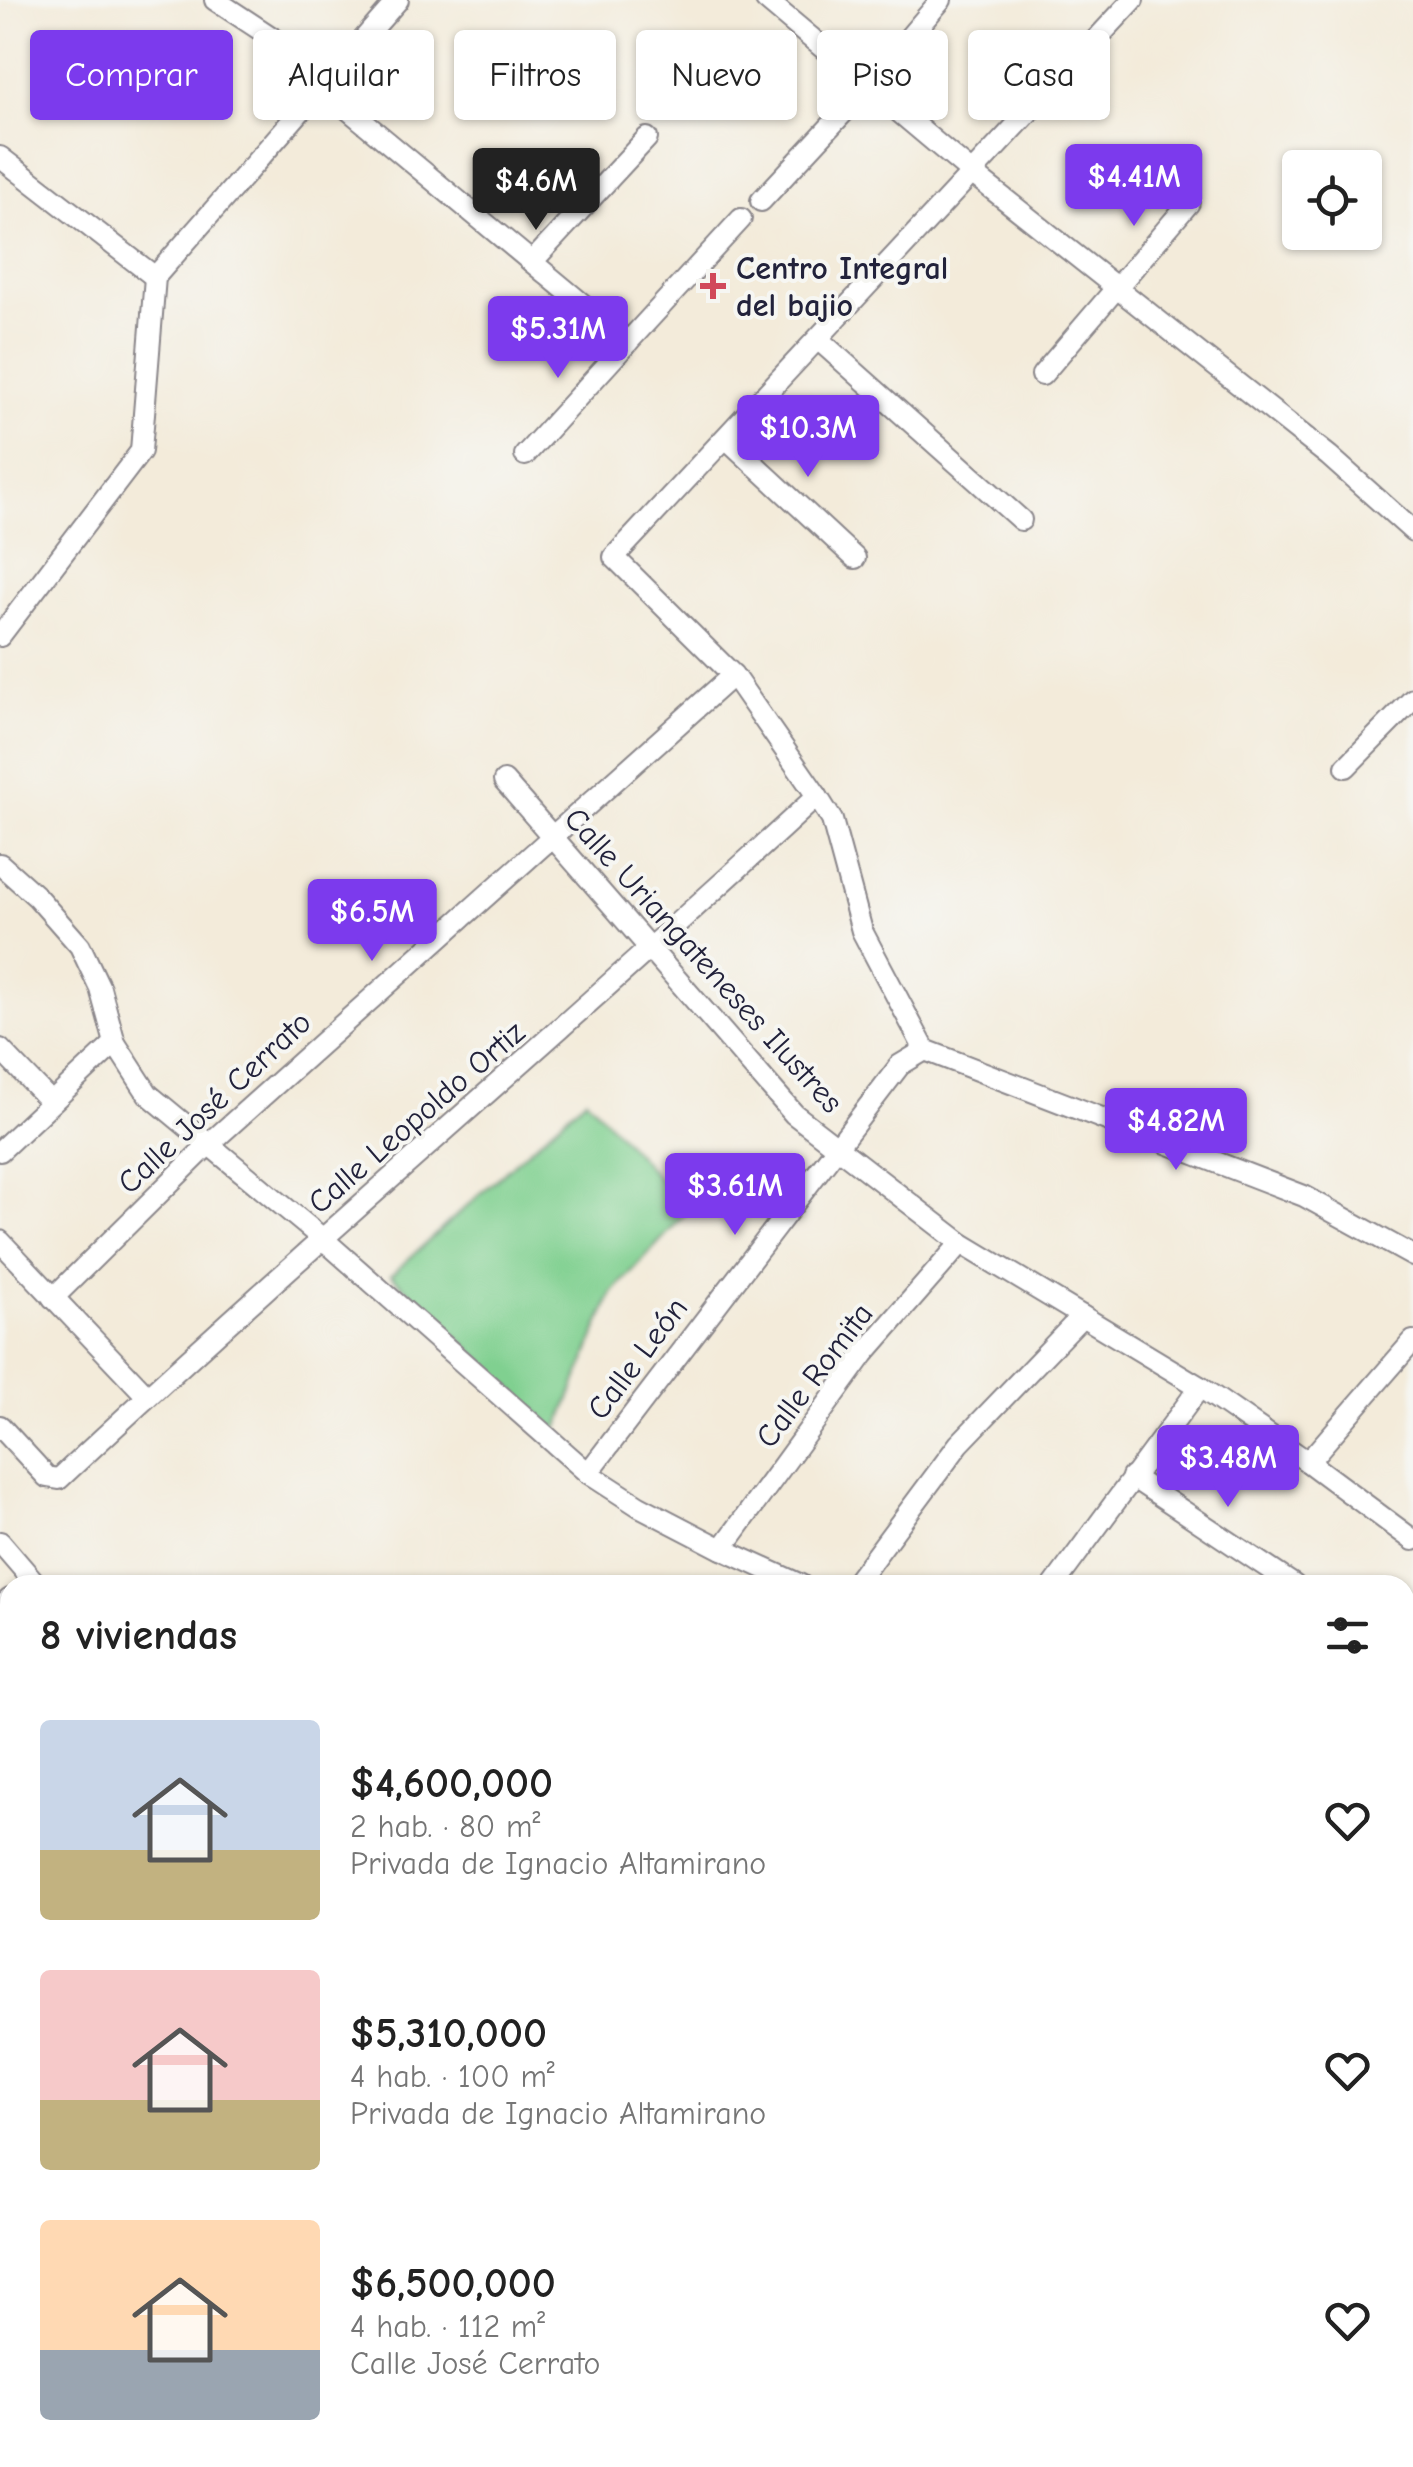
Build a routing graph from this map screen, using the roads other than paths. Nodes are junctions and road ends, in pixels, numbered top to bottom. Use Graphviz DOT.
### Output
graph roads {
  1 [pos="215,0"];
  2 [pos="398,0"];
  3 [pos="766,0"];
  4 [pos="941,0"];
  5 [pos="1133,0"];
  6 [pos="256,30"];
  7 [pos="371,30"];
  8 [pos="916,30"];
  9 [pos="817,43"];
  10 [pos="291,120"];
  11 [pos="370,120"];
  12 [pos="836,120"];
  13 [pos="909,120"];
  14 [pos="647,138"];
  15 [pos="0,157"];
  16 [pos="973,174"];
  17 [pos="761,201"];
  18 [pos="1190,203"];
  19 [pos="741,218"];
  20 [pos="532,262"];
  21 [pos="155,276"];
  22 [pos="1116,288"];
  23 [pos="819,340"];
  24 [pos="628,342"];
  25 [pos="1042,375"];
  26 [pos="727,438"];
  27 [pos="525,455"];
  28 [pos="1021,520"];
  29 [pos="1413,531"];
  30 [pos="855,558"];
  31 [pos="0,636"];
  32 [pos="734,675"];
  33 [pos="1413,699"];
  34 [pos="1346,767"];
  35 [pos="504,780"];
  36 [pos="817,796"];
  37 [pos="553,835"];
  38 [pos="3,872"];
  39 [pos="653,948"];
  40 [pos="114,1043"];
  41 [pos="0,1049"];
  42 [pos="925,1050"];
  43 [pos="51,1102"];
  44 [pos="208,1144"];
  45 [pos="835,1148"];
  46 [pos="0,1151"];
  47 [pos="323,1240"];
  48 [pos="0,1241"];
  49 [pos="961,1243"];
  50 [pos="1413,1256"];
  51 [pos="53,1298"];
  52 [pos="1082,1316"];
  53 [pos="1413,1341"];
  54 [pos="1200,1388"];
  55 [pos="146,1396"];
  56 [pos="0,1426"];
  57 [pos="1308,1462"];
  58 [pos="588,1472"];
  59 [pos="1132,1478"];
  60 [pos="1413,1540"];
  61 [pos="0,1542"];
  62 [pos="722,1549"];
  63 [pos="26,1575"];
  64 [pos="779,1575"];
  65 [pos="861,1575"];
  66 [pos="1061,1575"];
  67 [pos="1279,1575"];
  1 -- 6 [label="street"];
  2 -- 7 [label="street"];
  3 -- 9 [label="street"];
  4 -- 8 [label="street"];
  5 -- 16 [label="street"];
  10 -- 21 [label="street"];
  11 -- 20 [label="street"];
  12 -- 17 [label="street"];
  13 -- 16 [label="street"];
  14 -- 20 [label="street"];
  15 -- 21 [label="street"];
  16 -- 22 [label="street"];
  16 -- 23 [label="street"];
  18 -- 22 [label="street"];
  19 -- 24 [label="street"];
  20 -- 24 [label="street"];
  21 -- 31 [label="street"];
  22 -- 25 [label="street"];
  22 -- 29 [label="street"];
  23 -- 26 [label="street"];
  23 -- 28 [label="street"];
  24 -- 27 [label="street"];
  26 -- 30 [label="street"];
  26 -- 32 [label="street"];
  32 -- 36 [label="street"];
  32 -- 37 [label="street, Calle José Cerrato"];
  33 -- 34 [label="street"];
  35 -- 37 [label="street, Calle Uriangateneses Ilustres"];
  36 -- 39 [label="street, Calle Leopoldo Ortiz"];
  36 -- 42 [label="street"];
  37 -- 39 [label="street, Calle Uriangateneses Ilustres"];
  37 -- 44 [label="street, Calle José Cerrato"];
  38 -- 40 [label="street"];
  39 -- 45 [label="street, Calle Uriangateneses Ilustres"];
  39 -- 47 [label="street, Calle Leopoldo Ortiz"];
  40 -- 43 [label="street"];
  40 -- 44 [label="street"];
  41 -- 43 [label="street"];
  42 -- 45 [label="street, Calle León"];
  42 -- 50 [label="street"];
  43 -- 46 [label="street"];
  44 -- 47 [label="street"];
  44 -- 51 [label="street, Calle José Cerrato"];
  45 -- 49 [label="street, Calle Uriangateneses Ilustres"];
  45 -- 58 [label="street, Calle León"];
  47 -- 55 [label="street, Calle Leopoldo Ortiz"];
  47 -- 58 [label="street"];
  48 -- 51 [label="street"];
  49 -- 52 [label="street, Calle Uriangateneses Ilustres"];
  49 -- 62 [label="street, Calle Romita"];
  51 -- 55 [label="street"];
  52 -- 54 [label="street, Calle Uriangateneses Ilustres"];
  52 -- 65 [label="street"];
  53 -- 57 [label="street"];
  54 -- 57 [label="street, Calle Uriangateneses Ilustres"];
  54 -- 59 [label="street"];
  55 -- 56 [label="street, Calle Leopoldo Ortiz"];
  57 -- 60 [label="street, Calle Uriangateneses Ilustres"];
  58 -- 62 [label="street"];
  59 -- 66 [label="street"];
  59 -- 67 [label="street"];
  61 -- 63 [label="street"];
  62 -- 64 [label="street"];
}
